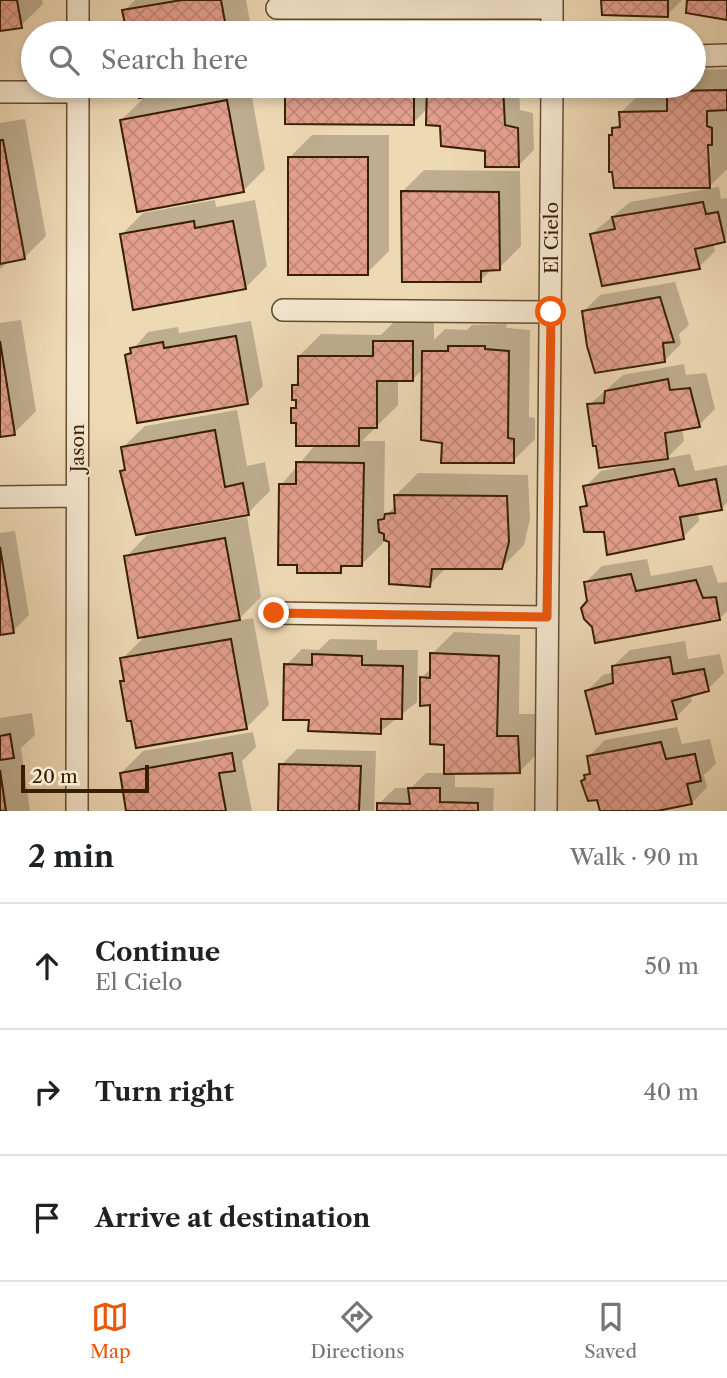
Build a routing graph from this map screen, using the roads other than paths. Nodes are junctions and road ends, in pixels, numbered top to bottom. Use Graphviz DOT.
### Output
graph roads {
  1 [pos="78,0"];
  2 [pos="552,4"];
  3 [pos="277,8"];
  4 [pos="78,21"];
  5 [pos="727,55"];
  6 [pos="706,56"];
  7 [pos="21,91"];
  8 [pos="0,92"];
  9 [pos="78,98"];
  10 [pos="552,98"];
  11 [pos="283,310"];
  12 [pos="551,312"];
  13 [pos="77,496"];
  14 [pos="0,497"];
  15 [pos="274,613"];
  16 [pos="547,617"];
  17 [pos="77,811"];
  18 [pos="546,811"];
  1 -- 4 [label="lane"];
  2 -- 3 [label="lane"];
  5 -- 6 [label="lane"];
  7 -- 8 [label="lane"];
  9 -- 13 [label="lane, Jason"];
  10 -- 12 [label="lane, El Cielo"];
  11 -- 12 [label="lane"];
  12 -- 16 [label="lane, El Cielo"];
  13 -- 14 [label="lane"];
  13 -- 17 [label="lane, Jason"];
  15 -- 16 [label="lane"];
  16 -- 18 [label="lane, El Cielo"];
}
